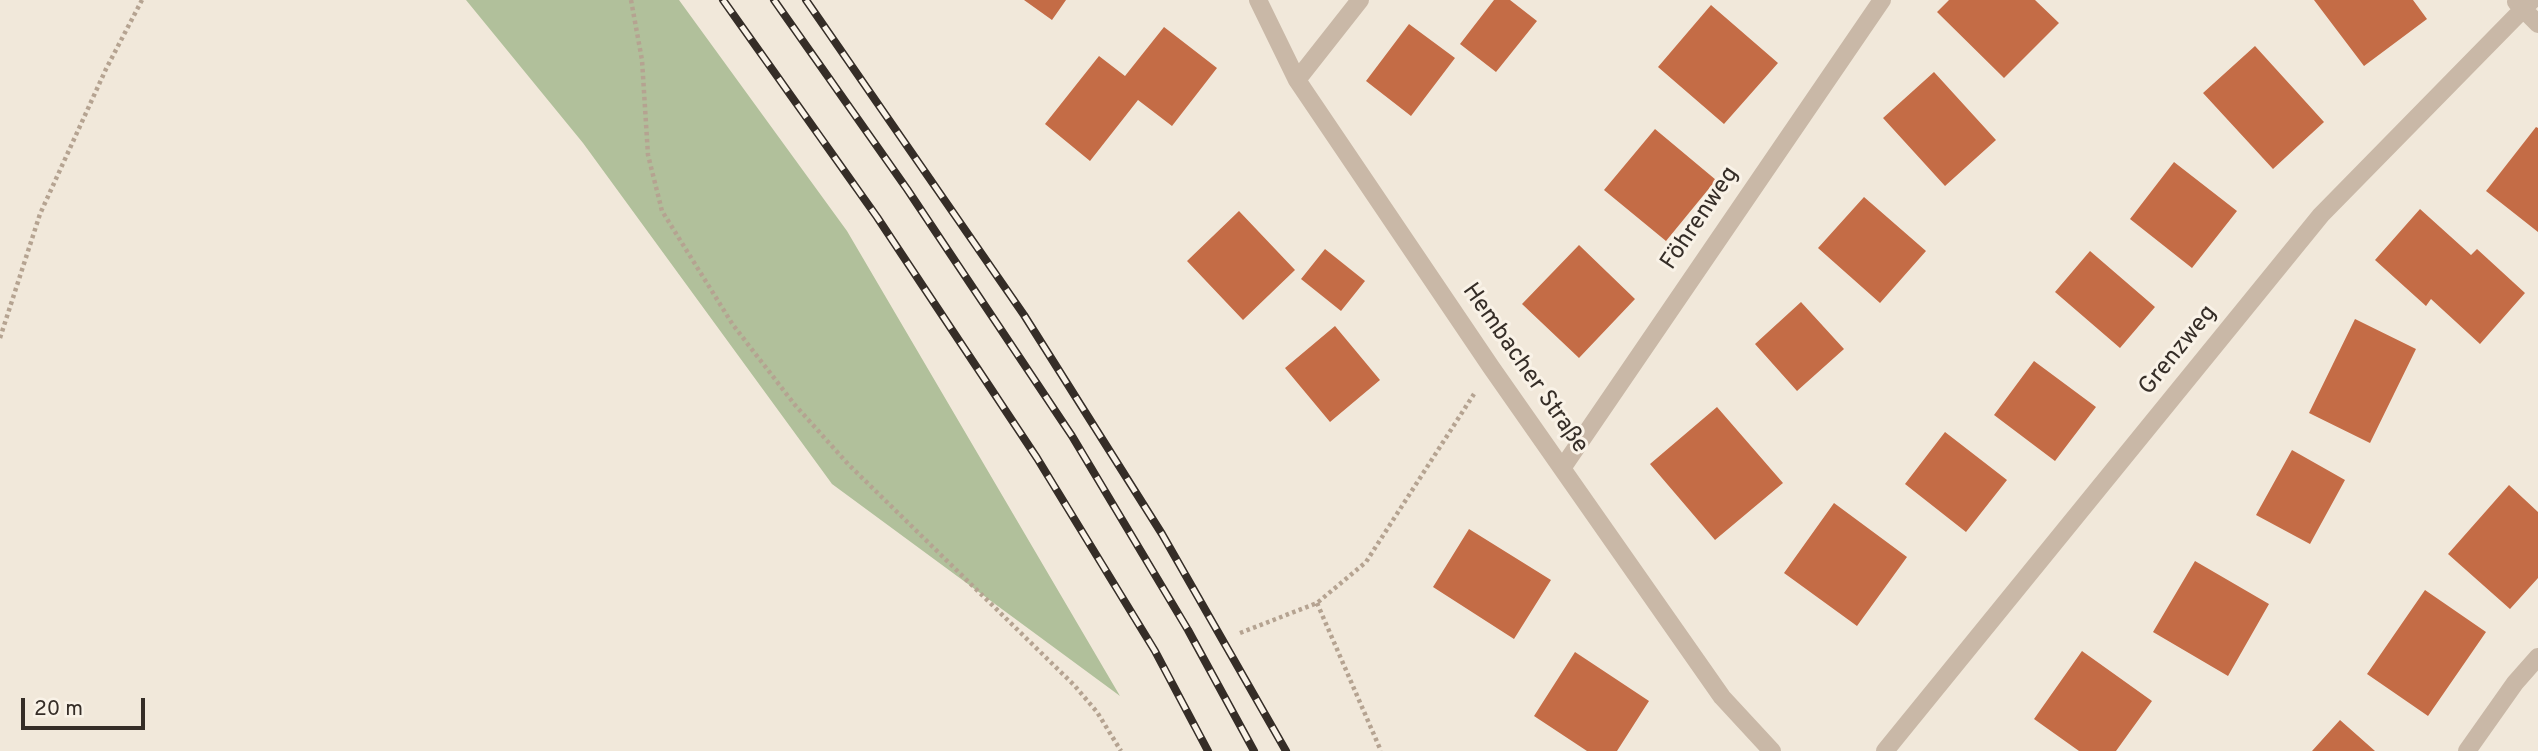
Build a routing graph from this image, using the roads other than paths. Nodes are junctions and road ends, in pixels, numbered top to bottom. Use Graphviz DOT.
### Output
graph roads {
  1 [pos="1258,0"];
  2 [pos="1360,0"];
  3 [pos="1882,0"];
  4 [pos="2523,3"];
  5 [pos="2538,24"];
  6 [pos="1297,80"];
  7 [pos="1563,467"];
  8 [pos="2538,657"];
  9 [pos="1772,751"];
  10 [pos="1885,751"];
  11 [pos="2467,751"];
  1 -- 6 [label="street, Hembacher Straße"];
  2 -- 6 [label="street"];
  3 -- 7 [label="street, Föhrenweg"];
  4 -- 5 [label="street"];
  4 -- 10 [label="street, Grenzweg"];
  6 -- 7 [label="street, Hembacher Straße"];
  7 -- 9 [label="street, Hembacher Straße"];
  8 -- 11 [label="street"];
}
